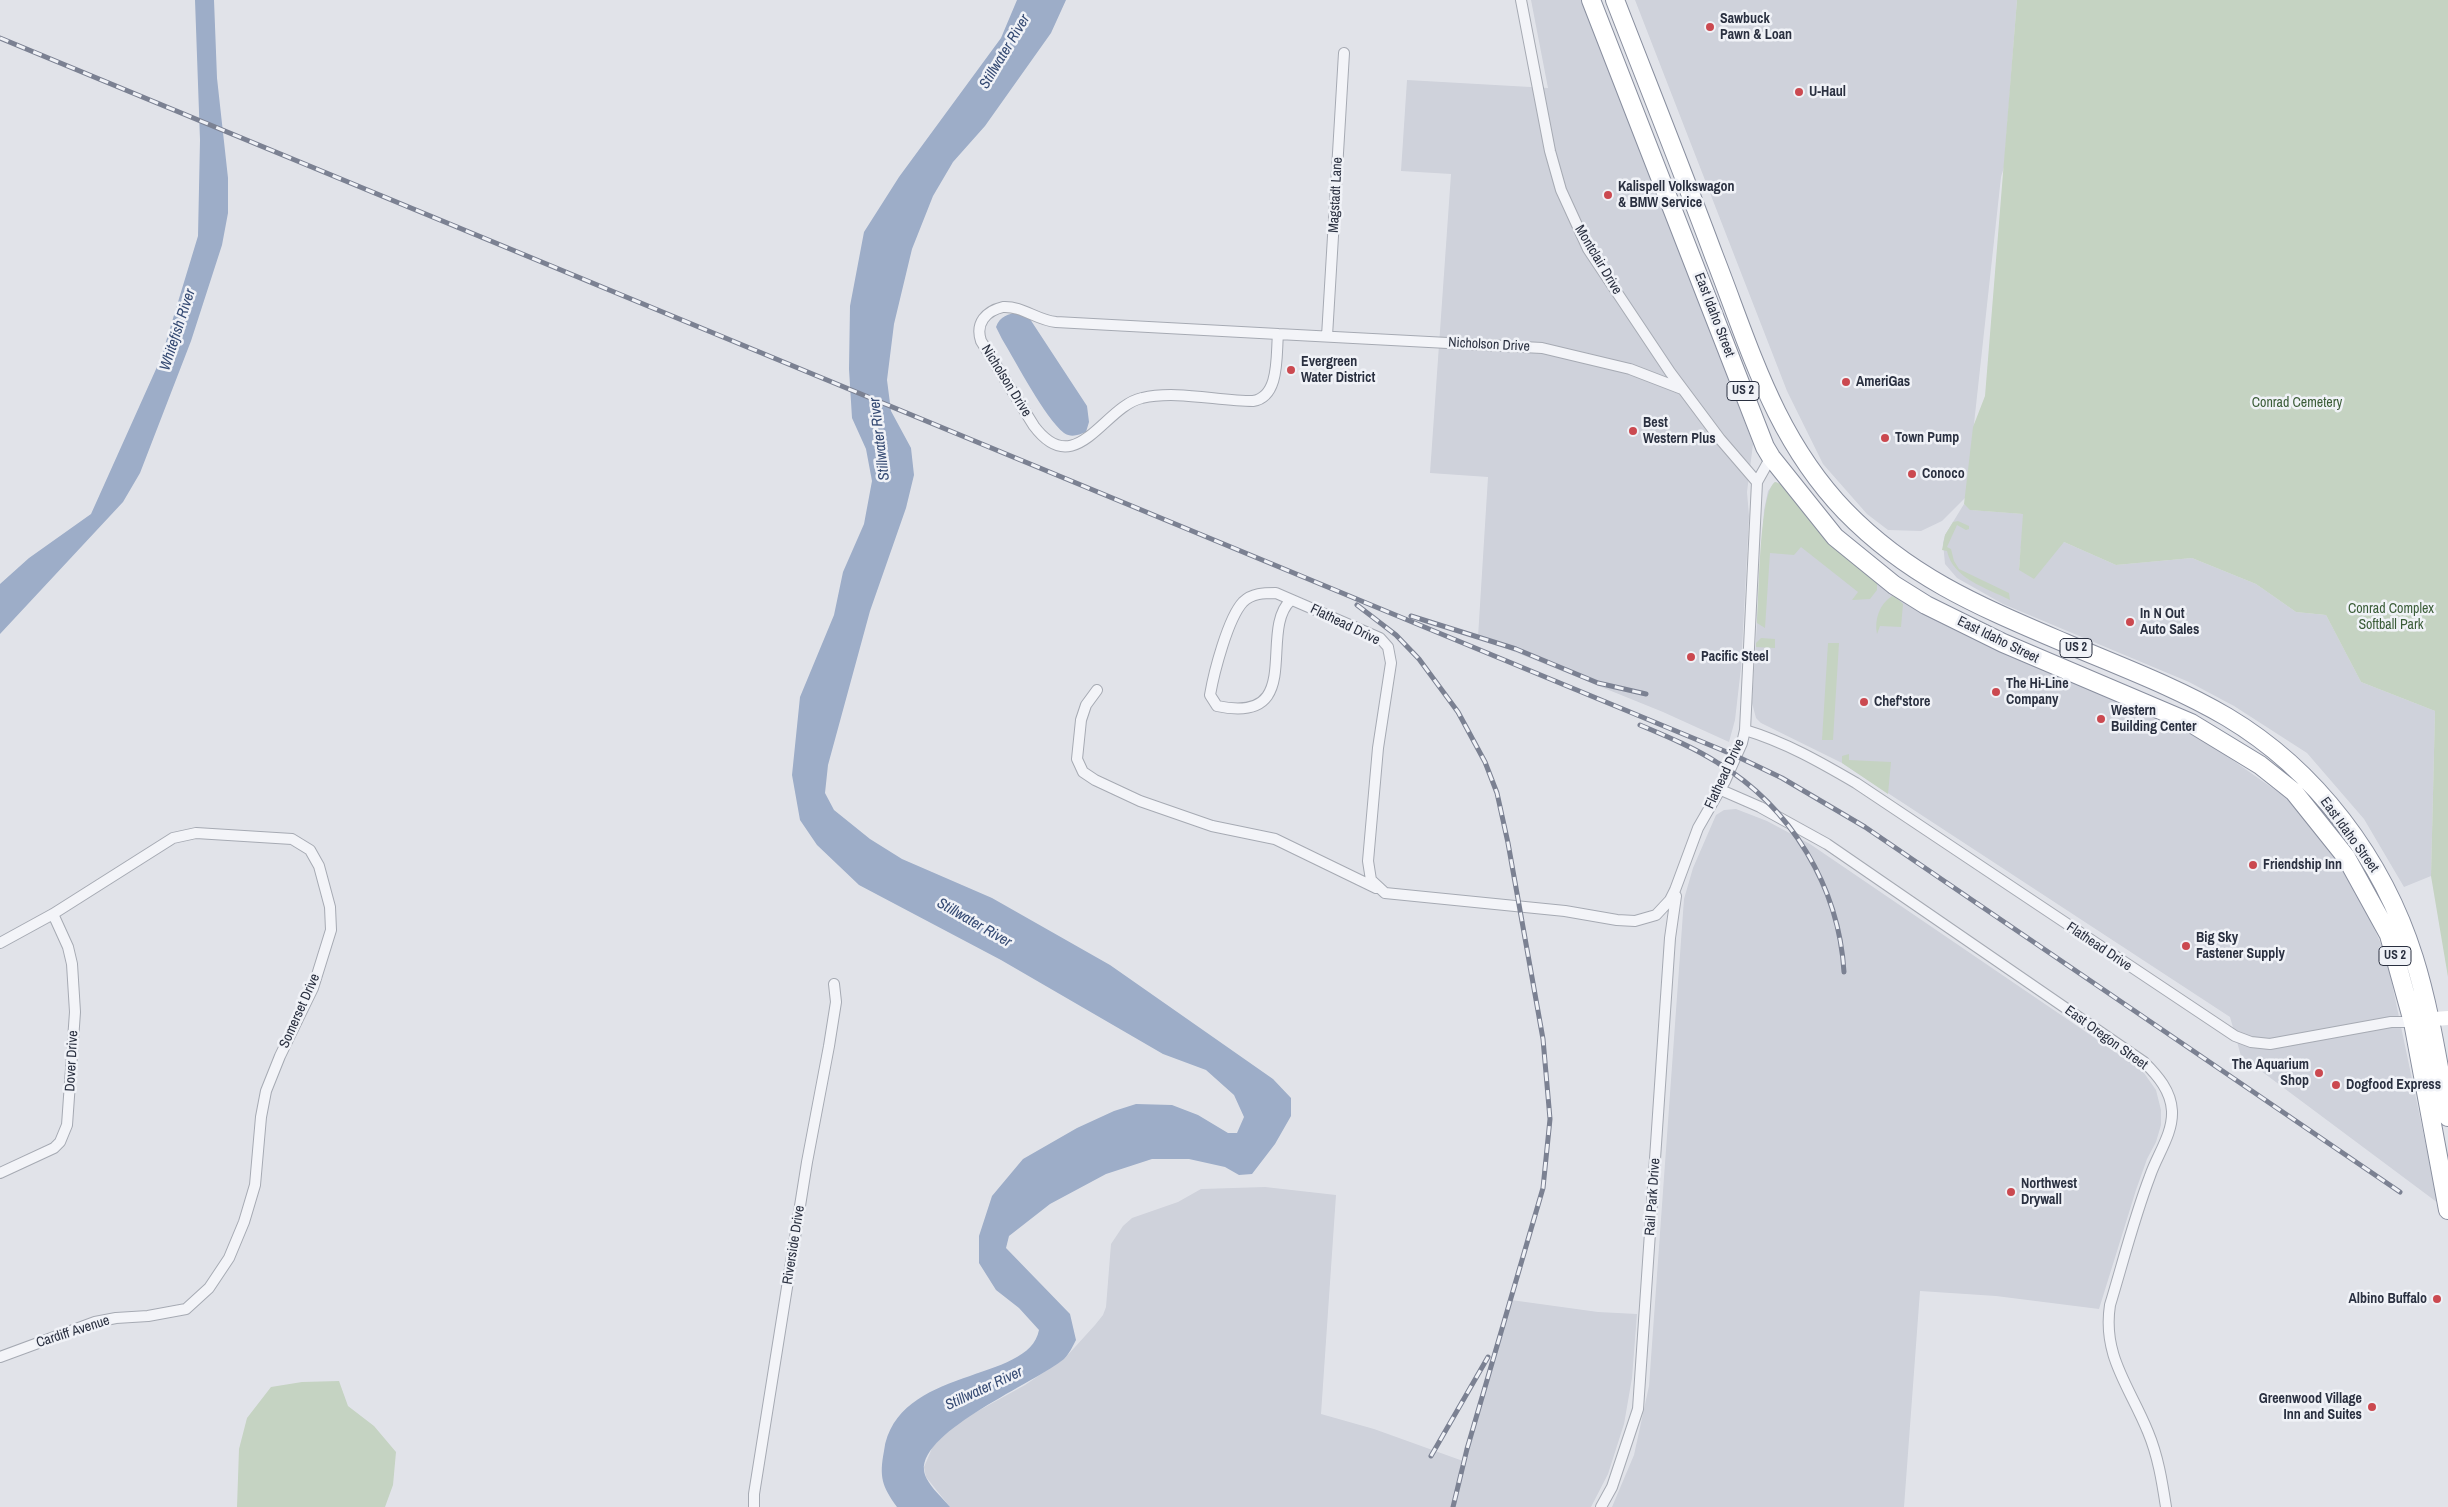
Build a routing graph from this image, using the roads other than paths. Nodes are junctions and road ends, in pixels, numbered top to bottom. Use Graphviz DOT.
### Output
graph roads {
  1 [pos="1521,0"];
  2 [pos="1616,0"];
  3 [pos="1594,7"];
  4 [pos="1344,53"];
  5 [pos="1675,154"];
  6 [pos="1278,334"];
  7 [pos="1327,336"];
  8 [pos="1690,396"];
  9 [pos="1771,457"];
  10 [pos="1757,482"];
  11 [pos="1291,600"];
  12 [pos="1097,690"];
  13 [pos="1745,730"];
  14 [pos="1720,790"];
  15 [pos="1679,880"];
  16 [pos="1385,893"];
  17 [pos="53,914"];
  18 [pos="0,944"];
  19 [pos="834,984"];
  20 [pos="2448,1018"];
  21 [pos="2421,1020"];
  22 [pos="2448,1117"];
  23 [pos="0,1173"];
  24 [pos="2448,1210"];
  25 [pos="148,1316"];
  26 [pos="0,1357"];
  27 [pos="754,1507"];
  28 [pos="1601,1507"];
  29 [pos="2166,1507"];
  1 -- 8 [label="street, Montclair Drive"];
  2 -- 5 [label="highway, East Idaho Street / US 2"];
  3 -- 5 [label="highway"];
  3 -- 9 [label="highway, East Idaho Street / US 2"];
  4 -- 7 [label="street, Magstadt Lane"];
  5 -- 21 [label="highway, East Idaho Street / US 2"];
  6 -- 6 [label="street, Nicholson Drive"];
  6 -- 7 [label="street, Nicholson Drive"];
  7 -- 8 [label="street, Nicholson Drive"];
  8 -- 10 [label="street, Montclair Drive"];
  9 -- 10 [label="street"];
  9 -- 21 [label="highway, East Idaho Street / US 2"];
  10 -- 13 [label="street"];
  11 -- 11 [label="street, Flathead Drive"];
  11 -- 16 [label="street, Flathead Drive"];
  12 -- 16 [label="street"];
  13 -- 14 [label="street, Flathead Drive"];
  13 -- 21 [label="street, Flathead Drive"];
  14 -- 15 [label="street, Flathead Drive"];
  14 -- 29 [label="street, East Oregon Street"];
  15 -- 16 [label="street, Flathead Drive"];
  15 -- 28 [label="street, Rail Park Drive"];
  17 -- 18 [label="street, Somerset Drive"];
  17 -- 23 [label="street, Dover Drive"];
  17 -- 25 [label="street, Somerset Drive"];
  19 -- 27 [label="street, Riverside Drive"];
  20 -- 21 [label="street"];
  21 -- 22 [label="highway, East Idaho Street / US 2"];
  21 -- 24 [label="highway, East Idaho Street / US 2"];
  25 -- 26 [label="street, Cardiff Avenue"];
}
